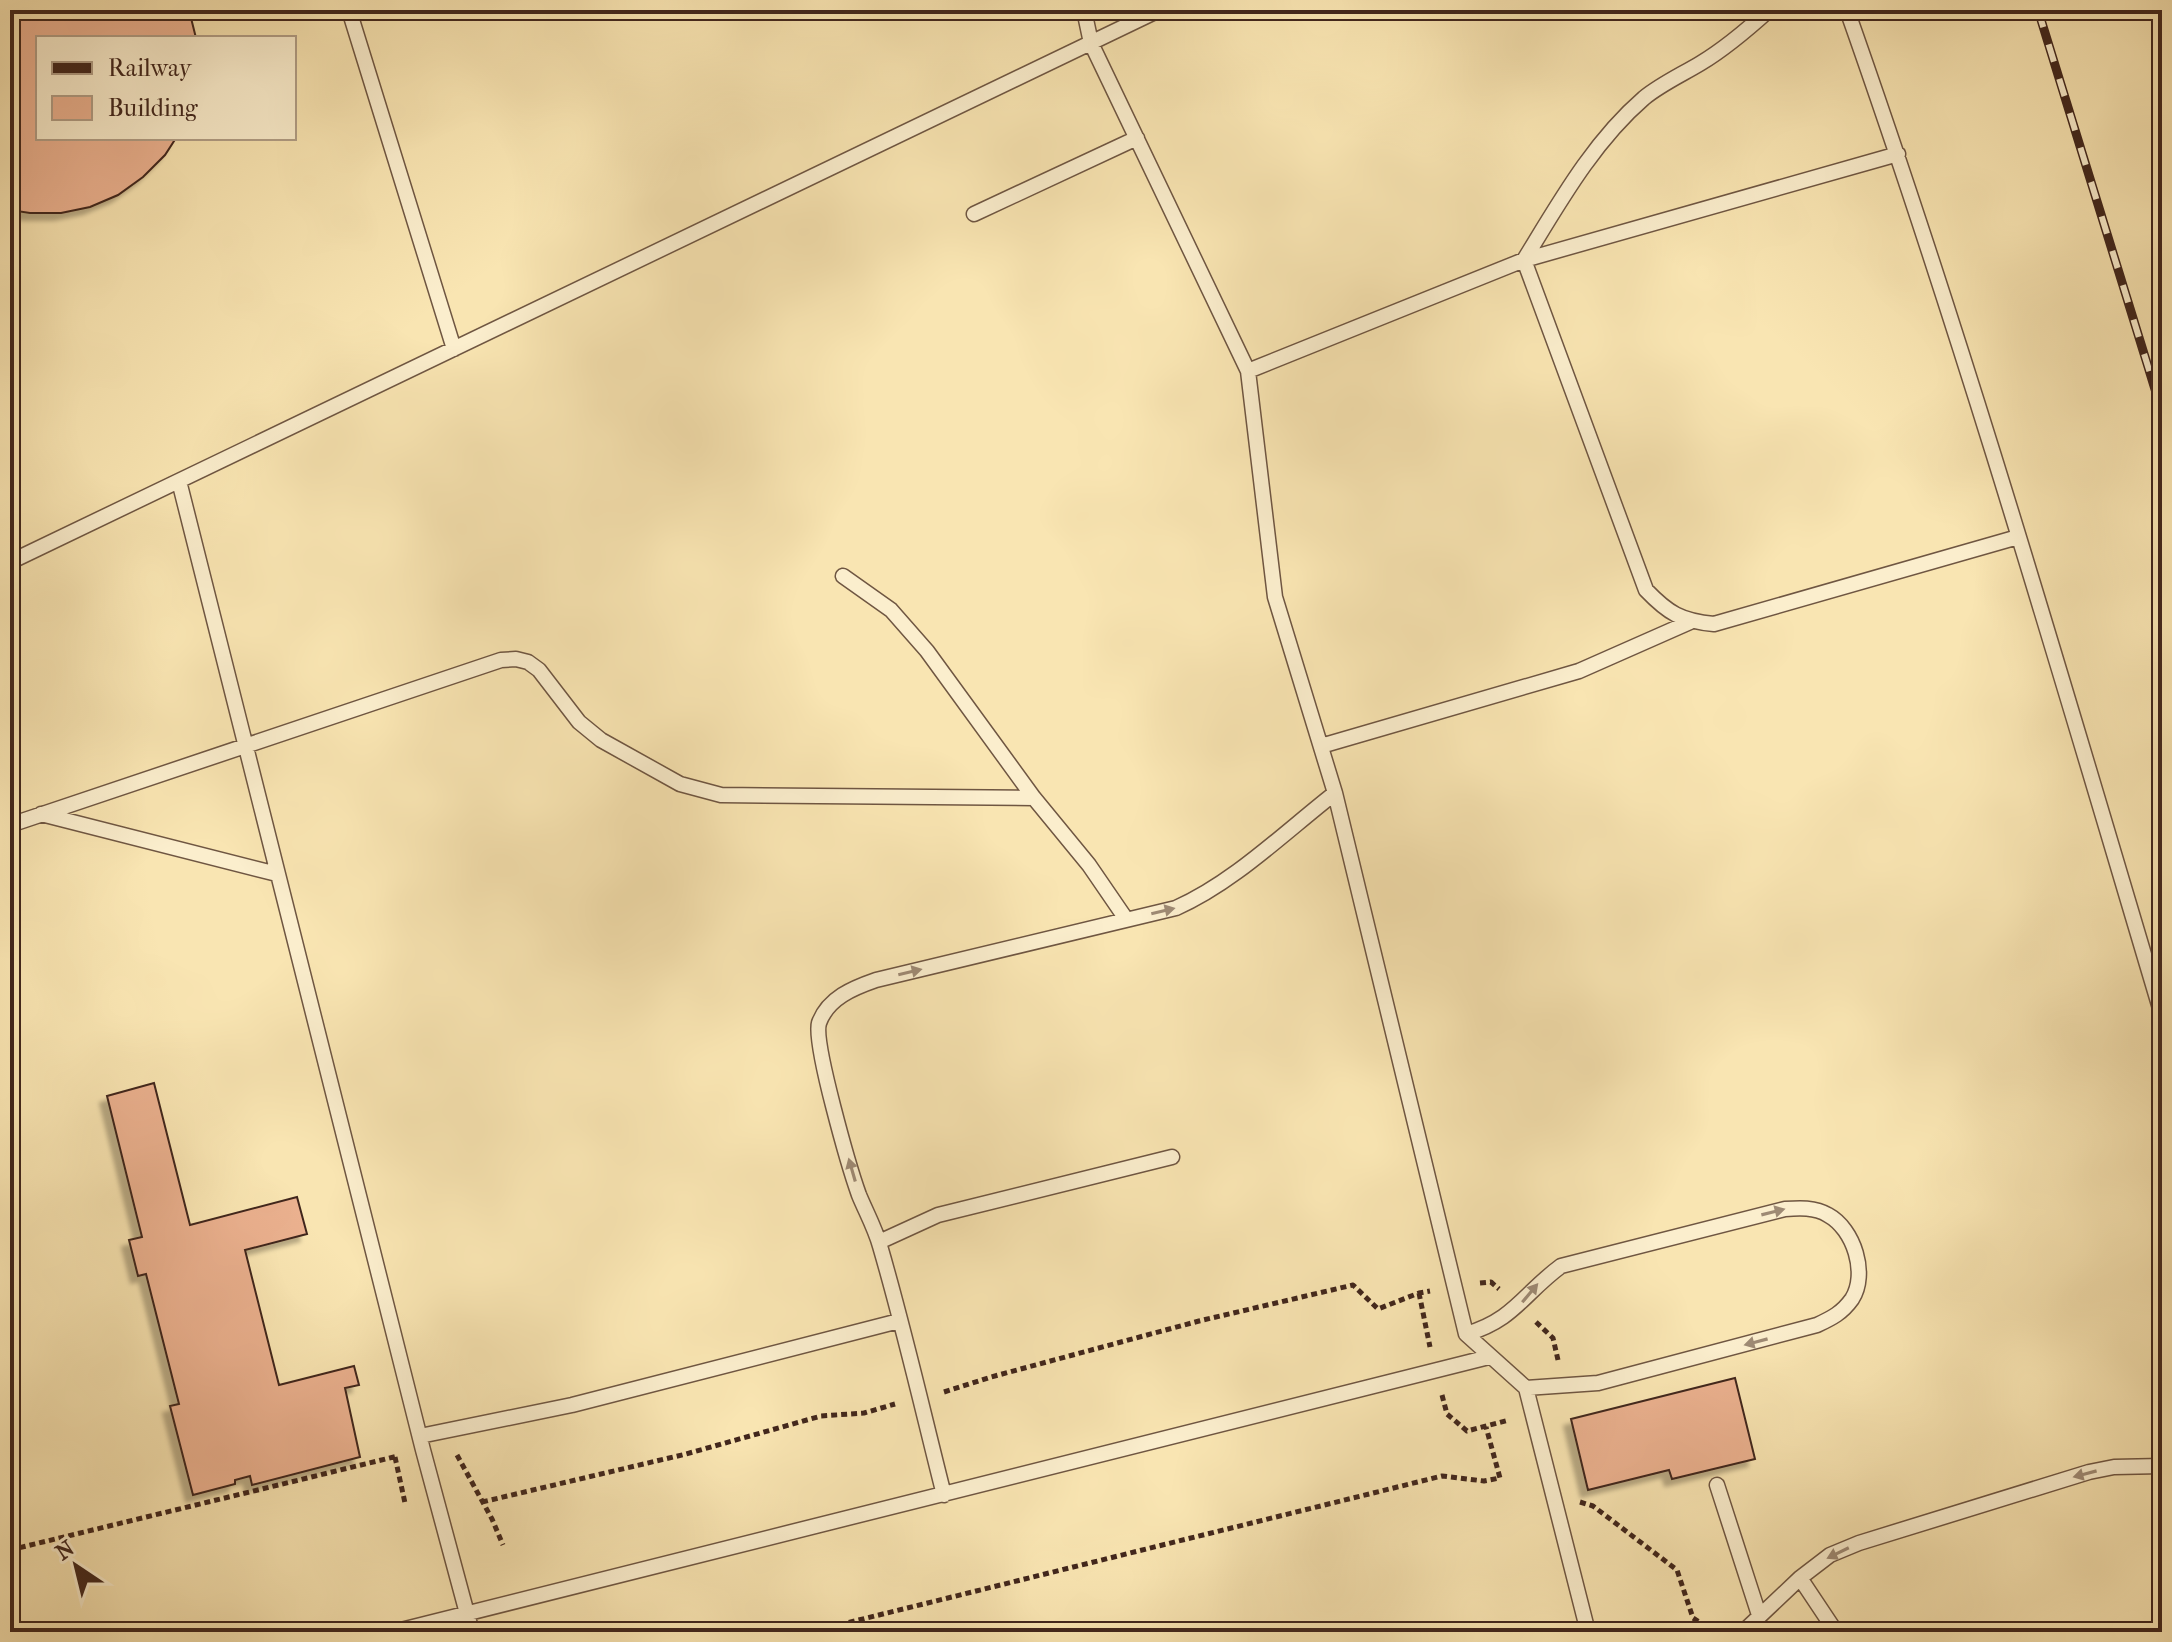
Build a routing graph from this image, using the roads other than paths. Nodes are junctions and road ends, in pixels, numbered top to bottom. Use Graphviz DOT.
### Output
graph roads {
  1 [pos="349,10"];
  2 [pos="1084,10"];
  3 [pos="1159,10"];
  4 [pos="1769,10"];
  5 [pos="1847,10"];
  6 [pos="1091,43"];
  7 [pos="1137,138"];
  8 [pos="1898,154"];
  9 [pos="974,214"];
  10 [pos="1524,260"];
  11 [pos="454,349"];
  12 [pos="1248,371"];
  13 [pos="179,481"];
  14 [pos="2018,537"];
  15 [pos="10,562"];
  16 [pos="843,576"];
  17 [pos="1690,622"];
  18 [pos="247,746"];
  19 [pos="1321,746"];
  20 [pos="1335,793"];
  21 [pos="1034,798"];
  22 [pos="41,814"];
  23 [pos="10,825"];
  24 [pos="277,874"];
  25 [pos="1126,919"];
  26 [pos="2162,1015"];
  27 [pos="1172,1157"];
  28 [pos="879,1242"];
  29 [pos="899,1321"];
  30 [pos="1466,1334"];
  31 [pos="1489,1357"];
  32 [pos="1526,1388"];
  33 [pos="420,1436"];
  34 [pos="2162,1466"];
  35 [pos="1717,1485"];
  36 [pos="944,1495"];
  37 [pos="1800,1578"];
  38 [pos="467,1613"];
  39 [pos="1759,1615"];
  40 [pos="393,1632"];
  41 [pos="472,1632"];
  42 [pos="1588,1632"];
  43 [pos="1743,1632"];
  44 [pos="1836,1632"];
  1 -- 11 [label="lane"];
  2 -- 6 [label="lane"];
  3 -- 6 [label="lane"];
  4 -- 10 [label="lane"];
  5 -- 8 [label="lane"];
  6 -- 7 [label="lane"];
  6 -- 11 [label="lane"];
  7 -- 9 [label="lane"];
  7 -- 12 [label="lane"];
  8 -- 10 [label="lane"];
  8 -- 14 [label="lane"];
  10 -- 12 [label="lane"];
  10 -- 17 [label="lane"];
  11 -- 13 [label="lane"];
  12 -- 19 [label="lane"];
  13 -- 15 [label="lane"];
  13 -- 18 [label="lane"];
  14 -- 17 [label="lane"];
  14 -- 26 [label="lane"];
  16 -- 21 [label="lane"];
  17 -- 19 [label="lane"];
  18 -- 21 [label="lane"];
  18 -- 22 [label="lane"];
  18 -- 24 [label="lane"];
  19 -- 20 [label="lane"];
  25 -- 20 [label="lane, one-way"];
  20 -- 30 [label="lane"];
  21 -- 25 [label="lane"];
  22 -- 23 [label="lane"];
  22 -- 24 [label="lane"];
  24 -- 33 [label="lane"];
  28 -- 25 [label="lane, one-way"];
  27 -- 28 [label="lane"];
  28 -- 29 [label="lane"];
  29 -- 33 [label="lane"];
  29 -- 36 [label="lane"];
  30 -- 31 [label="lane"];
  30 -- 32 [label="lane, one-way"];
  31 -- 32 [label="lane"];
  31 -- 36 [label="lane"];
  32 -- 42 [label="lane"];
  33 -- 38 [label="lane"];
  34 -- 37 [label="lane, one-way"];
  35 -- 39 [label="lane"];
  36 -- 38 [label="lane"];
  37 -- 39 [label="lane"];
  37 -- 44 [label="lane"];
  38 -- 40 [label="lane"];
  38 -- 41 [label="lane"];
  39 -- 43 [label="lane"];
}
